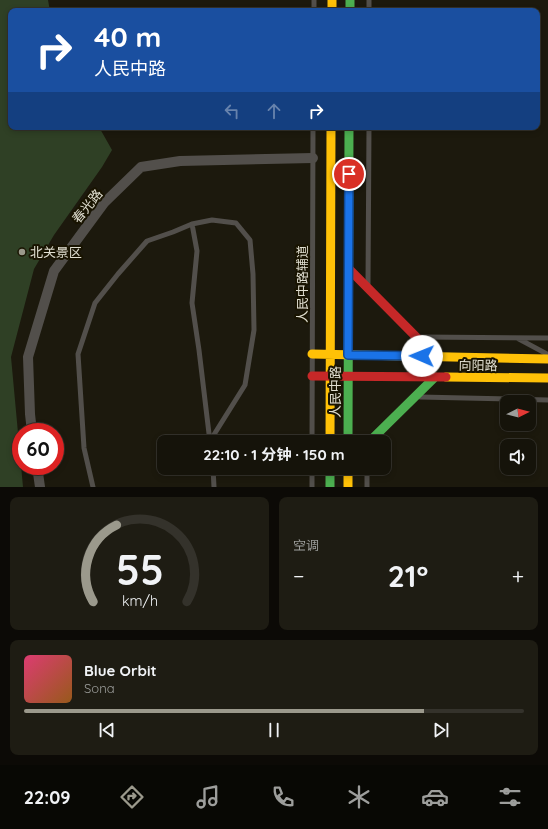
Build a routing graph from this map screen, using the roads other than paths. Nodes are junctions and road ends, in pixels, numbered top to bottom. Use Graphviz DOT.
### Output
graph roads {
  1 [pos="313,130"];
  2 [pos="331,130"];
  3 [pos="349,130"];
  4 [pos="369,130"];
  5 [pos="313,158"];
  6 [pos="192,224"];
  7 [pos="349,269"];
  8 [pos="368,289"];
  9 [pos="417,337"];
  10 [pos="516,338"];
  11 [pos="548,338"];
  12 [pos="312,354"];
  13 [pos="331,354"];
  14 [pos="548,354"];
  15 [pos="348,355"];
  16 [pos="436,357"];
  17 [pos="548,359"];
  18 [pos="312,376"];
  19 [pos="330,376"];
  20 [pos="348,376"];
  21 [pos="435,377"];
  22 [pos="548,378"];
  23 [pos="416,397"];
  24 [pos="548,400"];
  25 [pos="31,423"];
  26 [pos="209,435"];
  27 [pos="214,435"];
  28 [pos="312,435"];
  29 [pos="330,435"];
  30 [pos="348,435"];
  31 [pos="376,435"];
  32 [pos="38,475"];
  33 [pos="213,475"];
  34 [pos="312,475"];
  35 [pos="330,475"];
  36 [pos="348,475"];
  37 [pos="367,475"];
  38 [pos="40,487"];
  39 [pos="93,487"];
  40 [pos="214,487"];
  41 [pos="312,487"];
  42 [pos="330,487"];
  43 [pos="348,487"];
  44 [pos="367,487"];
  1 -- 5 [label="lane, 人民中路辅道"];
  2 -- 13 [label="main road, 人民中路"];
  3 -- 7 [label="main road, 人民中路"];
  4 -- 8 [label="lane"];
  5 -- 12 [label="lane, 人民中路辅道"];
  5 -- 25 [label="street, 春光路"];
  6 -- 26 [label="lane"];
  6 -- 27 [label="lane"];
  6 -- 39 [label="lane"];
  7 -- 8 [label="main road"];
  7 -- 15 [label="main road, 人民中路"];
  8 -- 9 [label="main road"];
  9 -- 10 [label="lane"];
  9 -- 16 [label="main road"];
  10 -- 11 [label="lane"];
  10 -- 14 [label="lane"];
  12 -- 13 [label="main road, 向阳路"];
  12 -- 18 [label="lane, 人民中路辅道"];
  13 -- 15 [label="main road, 向阳路"];
  13 -- 19 [label="main road, 人民中路"];
  15 -- 16 [label="main road, 向阳路"];
  15 -- 20 [label="main road, 人民中路"];
  16 -- 17 [label="main road, 向阳路"];
  18 -- 19 [label="main road, 向阳路"];
  18 -- 28 [label="lane, 人民中路辅道"];
  19 -- 20 [label="main road, 向阳路"];
  19 -- 29 [label="main road, 人民中路"];
  20 -- 21 [label="main road, 向阳路"];
  20 -- 30 [label="main road, 人民中路"];
  21 -- 22 [label="main road, 向阳路"];
  21 -- 23 [label="main road"];
  23 -- 24 [label="lane"];
  23 -- 31 [label="main road"];
  32 -- 38 [label="street"];
  33 -- 40 [label="lane"];
  34 -- 41 [label="lane"];
  35 -- 42 [label="main road"];
  36 -- 43 [label="main road"];
  37 -- 44 [label="lane"];
}
